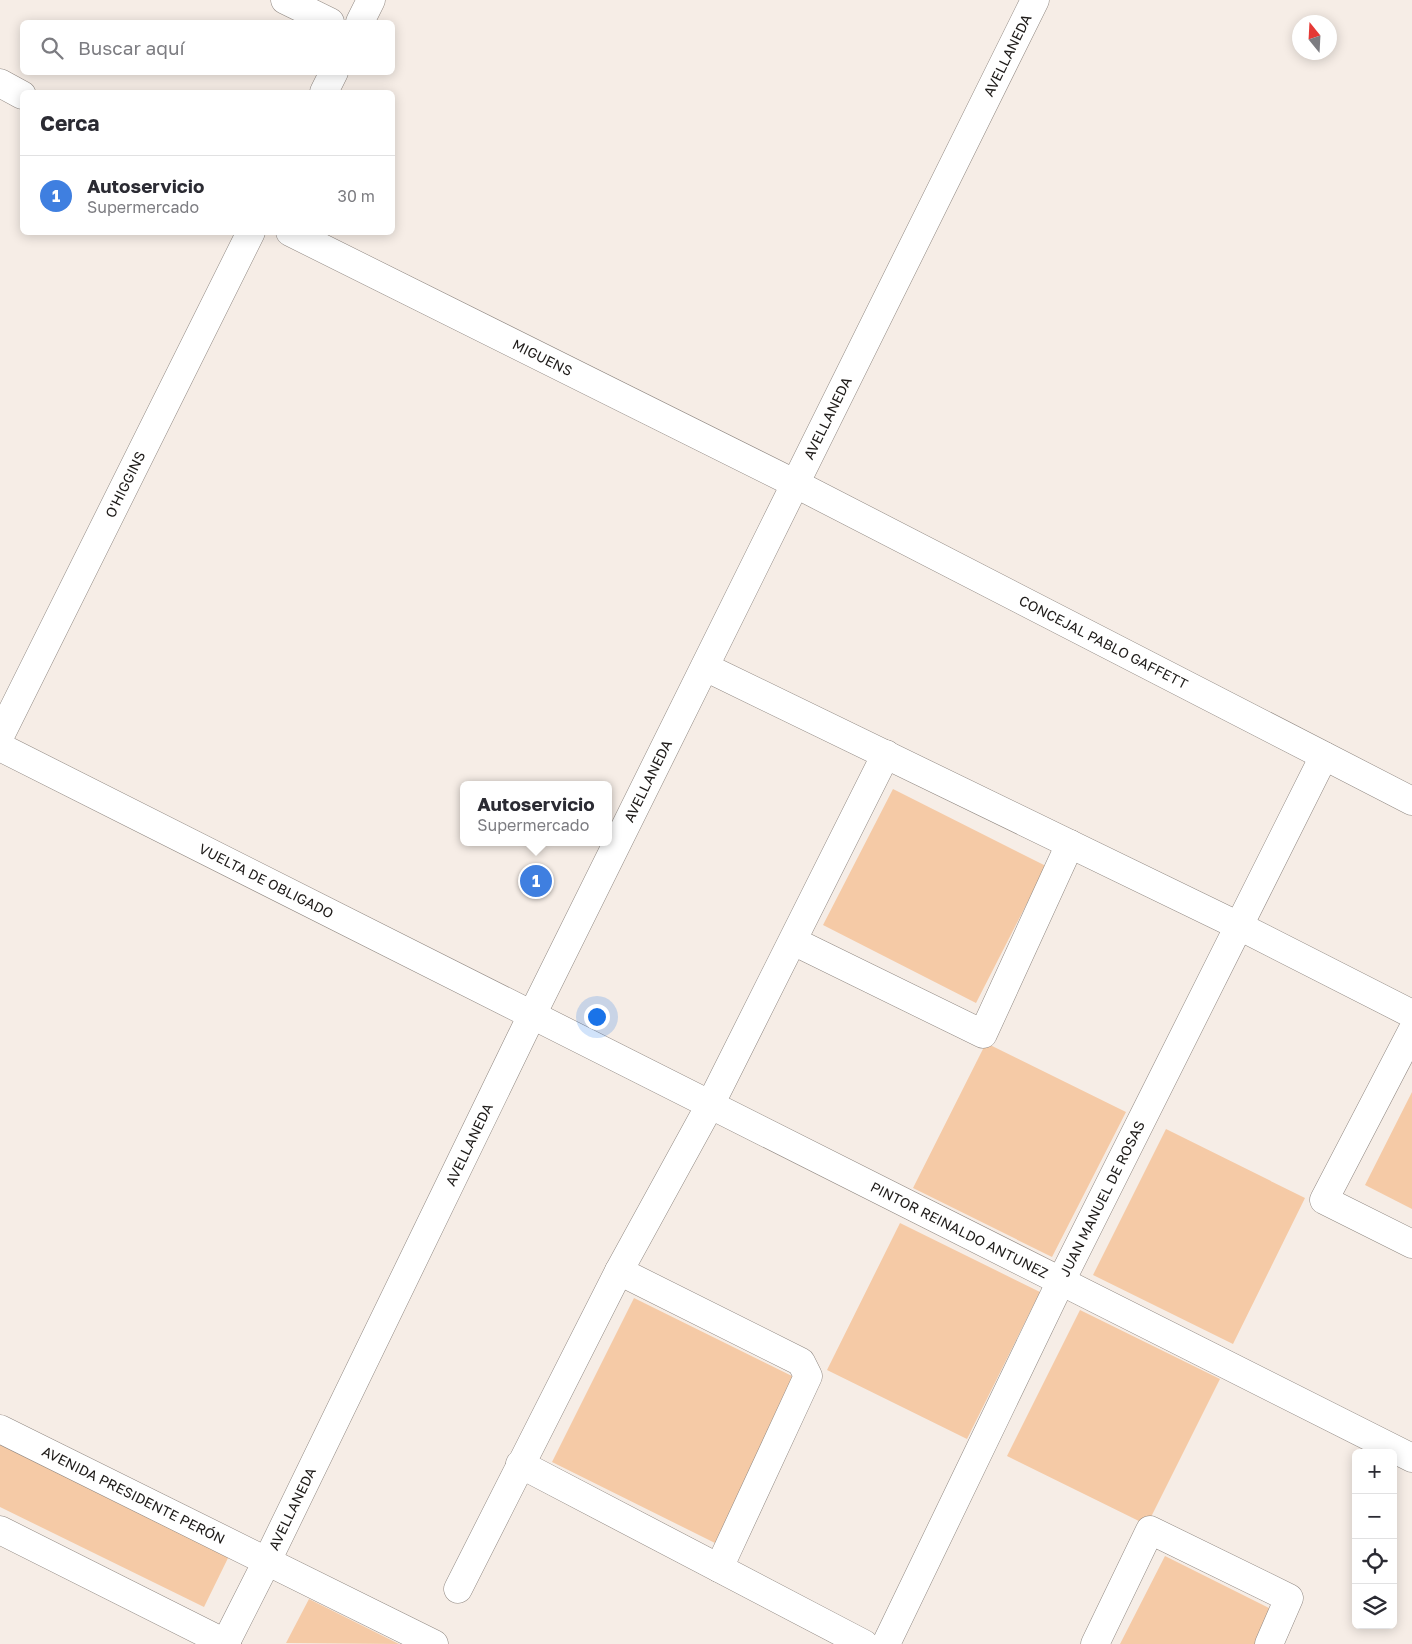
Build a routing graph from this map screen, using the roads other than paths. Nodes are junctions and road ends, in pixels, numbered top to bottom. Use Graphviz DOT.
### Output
graph roads {
  1 [pos="285,0"];
  2 [pos="371,0"];
  3 [pos="1035,0"];
  4 [pos="326,20"];
  5 [pos="361,20"];
  6 [pos="332,75"];
  7 [pos="0,83"];
  8 [pos="325,90"];
  9 [pos="20,94"];
  10 [pos="250,235"];
  11 [pos="296,235"];
  12 [pos="796,484"];
  13 [pos="705,667"];
  14 [pos="0,736"];
  15 [pos="0,747"];
  16 [pos="886,754"];
  17 [pos="1324,756"];
  18 [pos="1412,801"];
  19 [pos="1070,844"];
  20 [pos="1240,926"];
  21 [pos="793,941"];
  22 [pos="1412,1014"];
  23 [pos="532,1015"];
  24 [pos="1412,1030"];
  25 [pos="710,1105"];
  26 [pos="1412,1244"];
  27 [pos="619,1271"];
  28 [pos="1061,1281"];
  29 [pos="0,1429"];
  30 [pos="1412,1458"];
  31 [pos="520,1464"];
  32 [pos="0,1530"];
  33 [pos="267,1561"];
  34 [pos="719,1568"];
  35 [pos="458,1589"];
  36 [pos="226,1644"];
  37 [pos="434,1644"];
  38 [pos="864,1644"];
  39 [pos="886,1644"];
  40 [pos="1095,1644"];
  41 [pos="1269,1644"];
  1 -- 4 [label="street"];
  2 -- 5 [label="street"];
  3 -- 12 [label="street, AVELLANEDA"];
  6 -- 8 [label="street"];
  7 -- 9 [label="street"];
  10 -- 14 [label="street, O'HIGGINS"];
  11 -- 12 [label="street, MIGUENS"];
  12 -- 13 [label="street, AVELLANEDA"];
  12 -- 17 [label="street, CONCEJAL PABLO GAFFETT"];
  13 -- 16 [label="street"];
  13 -- 23 [label="street, AVELLANEDA"];
  15 -- 23 [label="street, VUELTA DE OBLIGADO"];
  16 -- 19 [label="street"];
  16 -- 21 [label="street"];
  17 -- 18 [label="street, CONCEJAL PABLO GAFFETT"];
  17 -- 20 [label="street, JUAN MANUEL DE ROSAS"];
  19 -- 20 [label="street"];
  19 -- 21 [label="street"];
  20 -- 22 [label="street"];
  20 -- 28 [label="street, JUAN MANUEL DE ROSAS"];
  21 -- 25 [label="street"];
  23 -- 25 [label="street, PINTOR REINALDO ANTUNEZ"];
  23 -- 33 [label="street, AVELLANEDA"];
  24 -- 26 [label="street"];
  25 -- 27 [label="street"];
  25 -- 28 [label="street, PINTOR REINALDO ANTUNEZ"];
  27 -- 31 [label="street"];
  27 -- 34 [label="street"];
  28 -- 30 [label="street, PINTOR REINALDO ANTUNEZ"];
  28 -- 39 [label="street, JUAN MANUEL DE ROSAS"];
  29 -- 33 [label="street, AVENIDA PRESIDENTE PERÓN"];
  31 -- 34 [label="street"];
  31 -- 35 [label="street"];
  32 -- 36 [label="street"];
  33 -- 36 [label="street, AVELLANEDA"];
  33 -- 37 [label="street, AVENIDA PRESIDENTE PERÓN"];
  34 -- 38 [label="street"];
  40 -- 41 [label="street"];
}
